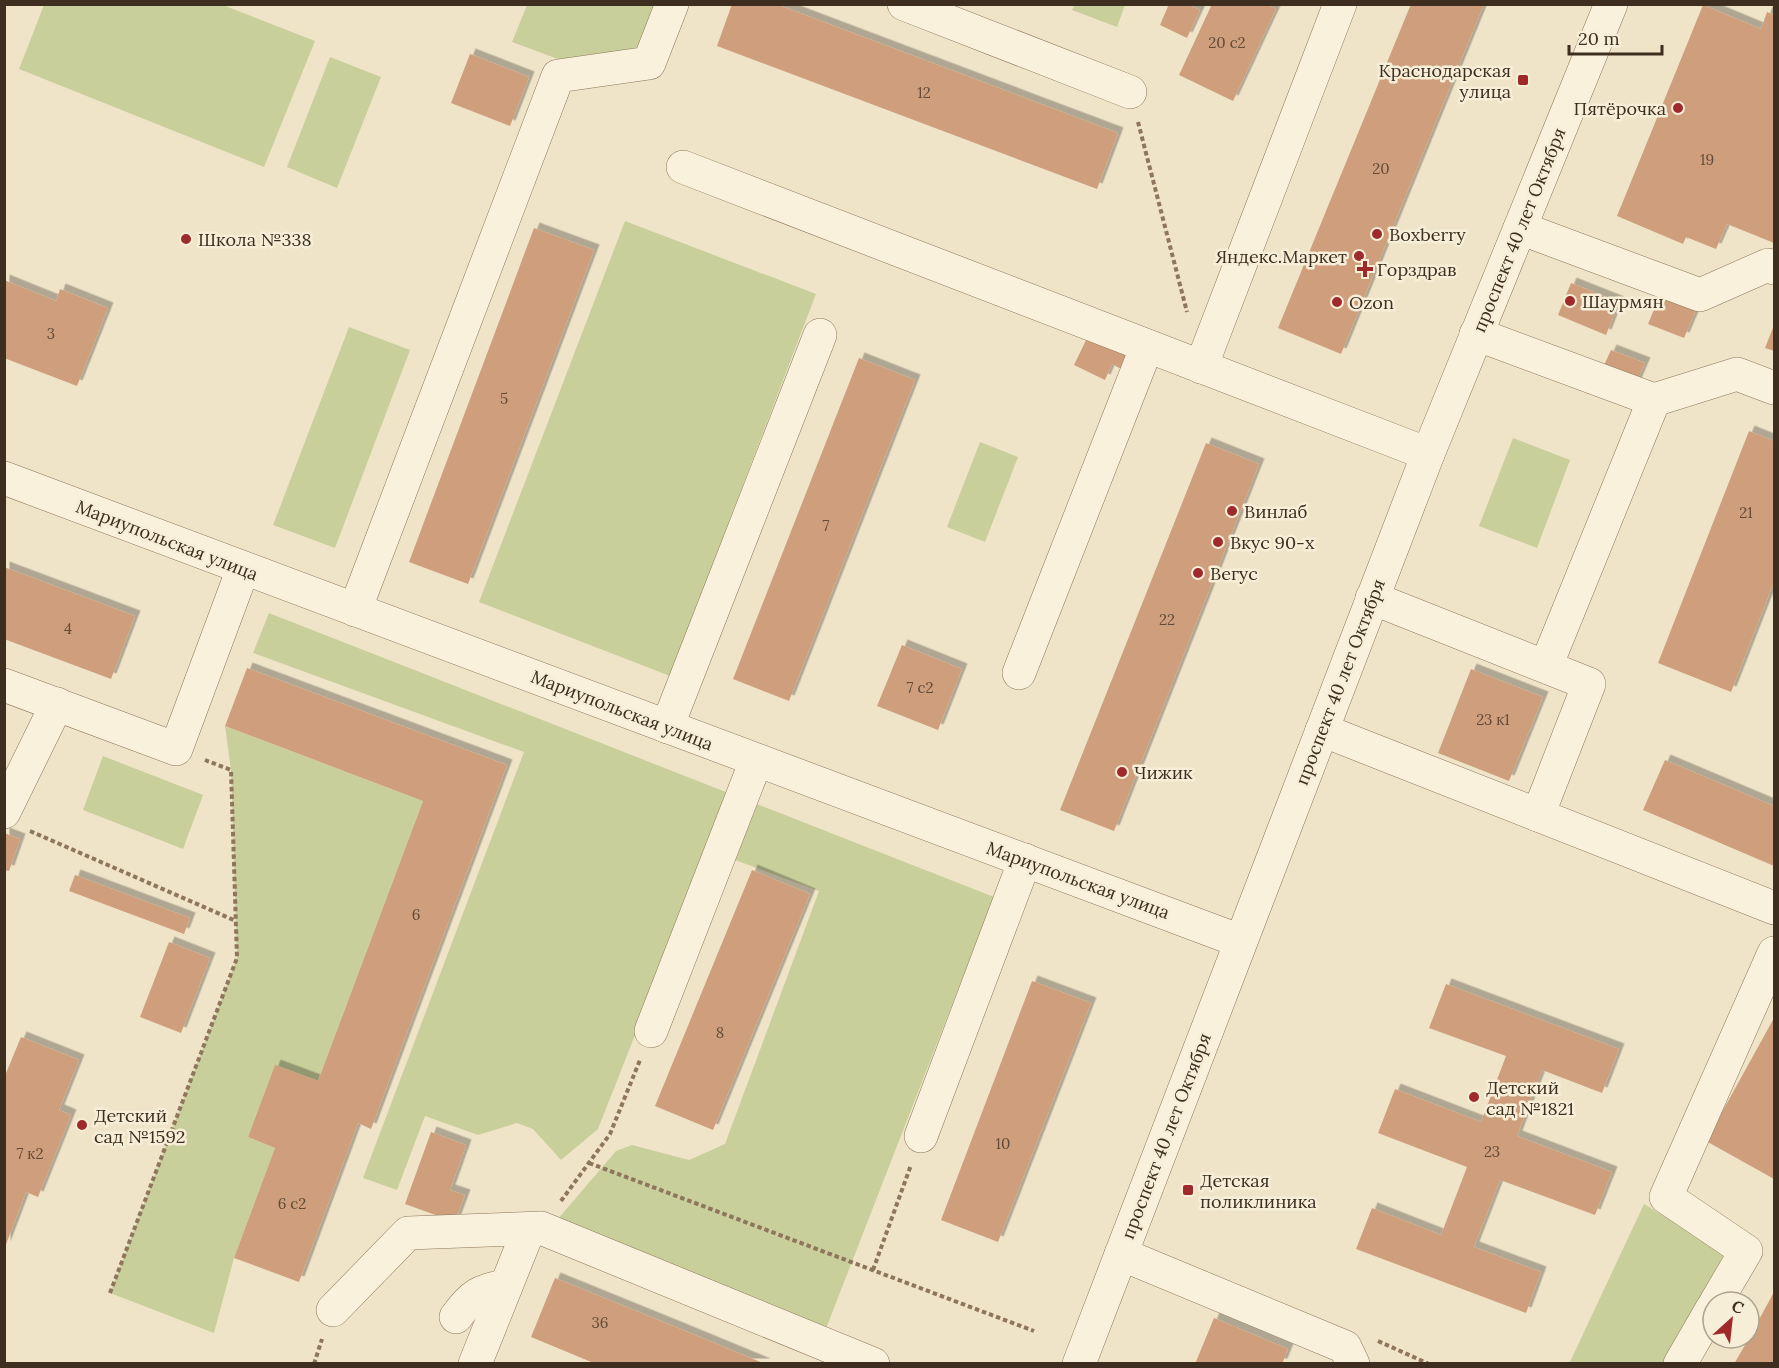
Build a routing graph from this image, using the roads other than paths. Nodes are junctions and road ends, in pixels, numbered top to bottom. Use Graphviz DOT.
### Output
graph roads {
  1 [pos="672,4"];
  2 [pos="904,4"];
  3 [pos="1340,4"];
  4 [pos="1611,4"];
  5 [pos="1130,92"];
  6 [pos="683,167"];
  7 [pos="1520,228"];
  8 [pos="1774,268"];
  9 [pos="1476,334"];
  10 [pos="820,335"];
  11 [pos="1147,346"];
  12 [pos="1201,367"];
  13 [pos="1774,388"];
  14 [pos="1654,400"];
  15 [pos="1428,454"];
  16 [pos="4,478"];
  17 [pos="243,568"];
  18 [pos="1372,598"];
  19 [pos="356,610"];
  20 [pos="1546,666"];
  21 [pos="1019,673"];
  22 [pos="4,685"];
  23 [pos="57,704"];
  24 [pos="667,727"];
  25 [pos="1322,730"];
  26 [pos="756,761"];
  27 [pos="1538,815"];
  28 [pos="15,821"];
  29 [pos="1025,860"];
  30 [pos="1774,908"];
  31 [pos="1240,942"];
  32 [pos="1774,952"];
  33 [pos="651,1031"];
  34 [pos="921,1136"];
  35 [pos="535,1228"];
  36 [pos="1121,1254"];
  37 [pos="506,1286"];
  38 [pos="1723,1290"];
  39 [pos="333,1310"];
  40 [pos="456,1317"];
  41 [pos="1701,1328"];
  42 [pos="475,1364"];
  43 [pos="873,1364"];
  44 [pos="1079,1364"];
  45 [pos="1353,1364"];
  46 [pos="1680,1364"];
  1 -- 19 [label="street"];
  2 -- 5 [label="street"];
  3 -- 12 [label="street"];
  4 -- 7 [label="street, проспект 40 лет Октября"];
  6 -- 11 [label="street"];
  7 -- 8 [label="street"];
  7 -- 9 [label="street, проспект 40 лет Октября"];
  9 -- 14 [label="street"];
  9 -- 15 [label="street, проспект 40 лет Октября"];
  10 -- 24 [label="street"];
  11 -- 12 [label="street"];
  11 -- 21 [label="street"];
  12 -- 15 [label="street"];
  13 -- 14 [label="street"];
  14 -- 20 [label="street"];
  15 -- 18 [label="street, проспект 40 лет Октября"];
  16 -- 17 [label="street, Мариупольская улица"];
  17 -- 19 [label="street, Мариупольская улица"];
  17 -- 23 [label="street"];
  18 -- 20 [label="street"];
  18 -- 25 [label="street, проспект 40 лет Октября"];
  19 -- 24 [label="street, Мариупольская улица"];
  20 -- 27 [label="street"];
  22 -- 23 [label="street"];
  23 -- 28 [label="street"];
  24 -- 26 [label="street, Мариупольская улица"];
  25 -- 27 [label="street"];
  25 -- 31 [label="street, проспект 40 лет Октября"];
  26 -- 29 [label="street, Мариупольская улица"];
  26 -- 33 [label="street"];
  27 -- 30 [label="street"];
  29 -- 31 [label="street, Мариупольская улица"];
  29 -- 34 [label="street"];
  31 -- 36 [label="street, проспект 40 лет Октября"];
  32 -- 38 [label="street"];
  35 -- 37 [label="street"];
  35 -- 39 [label="street"];
  35 -- 43 [label="street"];
  36 -- 44 [label="street, проспект 40 лет Октября"];
  36 -- 45 [label="street"];
  37 -- 40 [label="street"];
  37 -- 42 [label="street"];
  41 -- 46 [label="street"];
}
